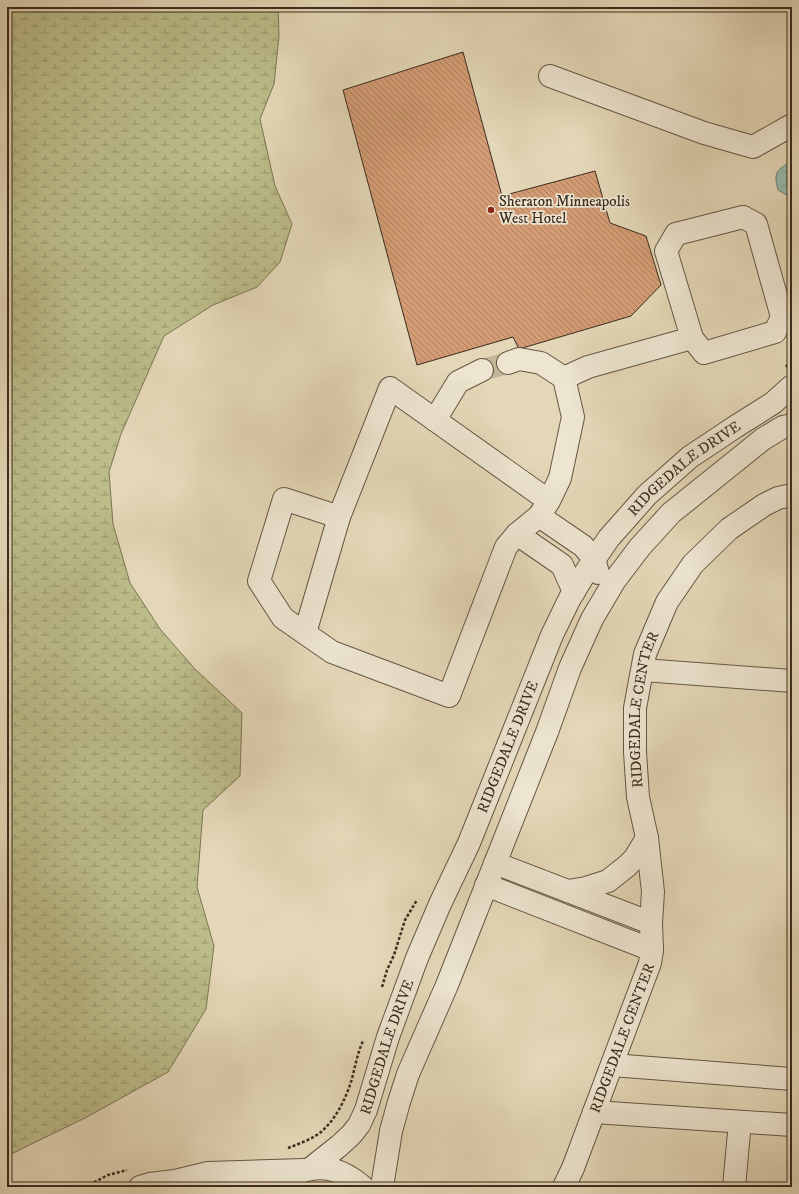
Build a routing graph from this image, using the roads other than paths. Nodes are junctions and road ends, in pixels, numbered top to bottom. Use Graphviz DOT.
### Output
graph roads {
  1 [pos="550,76"];
  2 [pos="792,125"];
  3 [pos="692,338"];
  4 [pos="508,363"];
  5 [pos="482,370"];
  6 [pos="564,378"];
  7 [pos="792,386"];
  8 [pos="434,420"];
  9 [pos="792,425"];
  10 [pos="792,494"];
  11 [pos="544,509"];
  12 [pos="339,517"];
  13 [pos="517,534"];
  14 [pos="594,559"];
  15 [pos="574,592"];
  16 [pos="305,633"];
  17 [pos="643,670"];
  18 [pos="792,681"];
  19 [pos="553,717"];
  20 [pos="647,838"];
  21 [pos="495,863"];
  22 [pos="486,885"];
  23 [pos="568,891"];
  24 [pos="651,924"];
  25 [pos="652,950"];
  26 [pos="612,1065"];
  27 [pos="792,1079"];
  28 [pos="594,1112"];
  29 [pos="740,1122"];
  30 [pos="792,1125"];
  31 [pos="307,1170"];
  32 [pos="181,1184"];
  33 [pos="140,1187"];
  34 [pos="278,1187"];
  35 [pos="363,1187"];
  36 [pos="382,1187"];
  37 [pos="564,1187"];
  38 [pos="734,1187"];
  1 -- 2 [label="street"];
  3 -- 3 [label="street"];
  3 -- 6 [label="street"];
  4 -- 6 [label="street"];
  5 -- 8 [label="street"];
  6 -- 11 [label="street"];
  7 -- 14 [label="street, RIDGEDALE DRIVE"];
  8 -- 11 [label="street"];
  8 -- 12 [label="street"];
  9 -- 19 [label="street, RIDGEDALE DRIVE"];
  10 -- 17 [label="street, RIDGEDALE CENTER"];
  11 -- 13 [label="street"];
  11 -- 14 [label="street"];
  12 -- 16 [label="street"];
  12 -- 16 [label="street"];
  13 -- 15 [label="street"];
  13 -- 16 [label="street"];
  14 -- 15 [label="street, RIDGEDALE DRIVE"];
  14 -- 19 [label="street"];
  15 -- 31 [label="street, RIDGEDALE DRIVE"];
  17 -- 18 [label="street"];
  17 -- 20 [label="street, RIDGEDALE CENTER"];
  19 -- 21 [label="street, RIDGEDALE DRIVE"];
  20 -- 23 [label="street"];
  20 -- 24 [label="street, RIDGEDALE CENTER"];
  21 -- 22 [label="street, RIDGEDALE DRIVE"];
  21 -- 23 [label="street"];
  22 -- 25 [label="street"];
  22 -- 36 [label="street, RIDGEDALE DRIVE"];
  23 -- 24 [label="street"];
  24 -- 25 [label="street, RIDGEDALE CENTER"];
  25 -- 26 [label="street, RIDGEDALE CENTER"];
  26 -- 27 [label="street"];
  26 -- 28 [label="street, RIDGEDALE CENTER"];
  28 -- 29 [label="street"];
  28 -- 37 [label="street, RIDGEDALE CENTER"];
  29 -- 30 [label="street"];
  29 -- 38 [label="street"];
  31 -- 32 [label="street"];
  31 -- 34 [label="street, RIDGEDALE DRIVE"];
  31 -- 35 [label="street"];
  32 -- 33 [label="street"];
}
